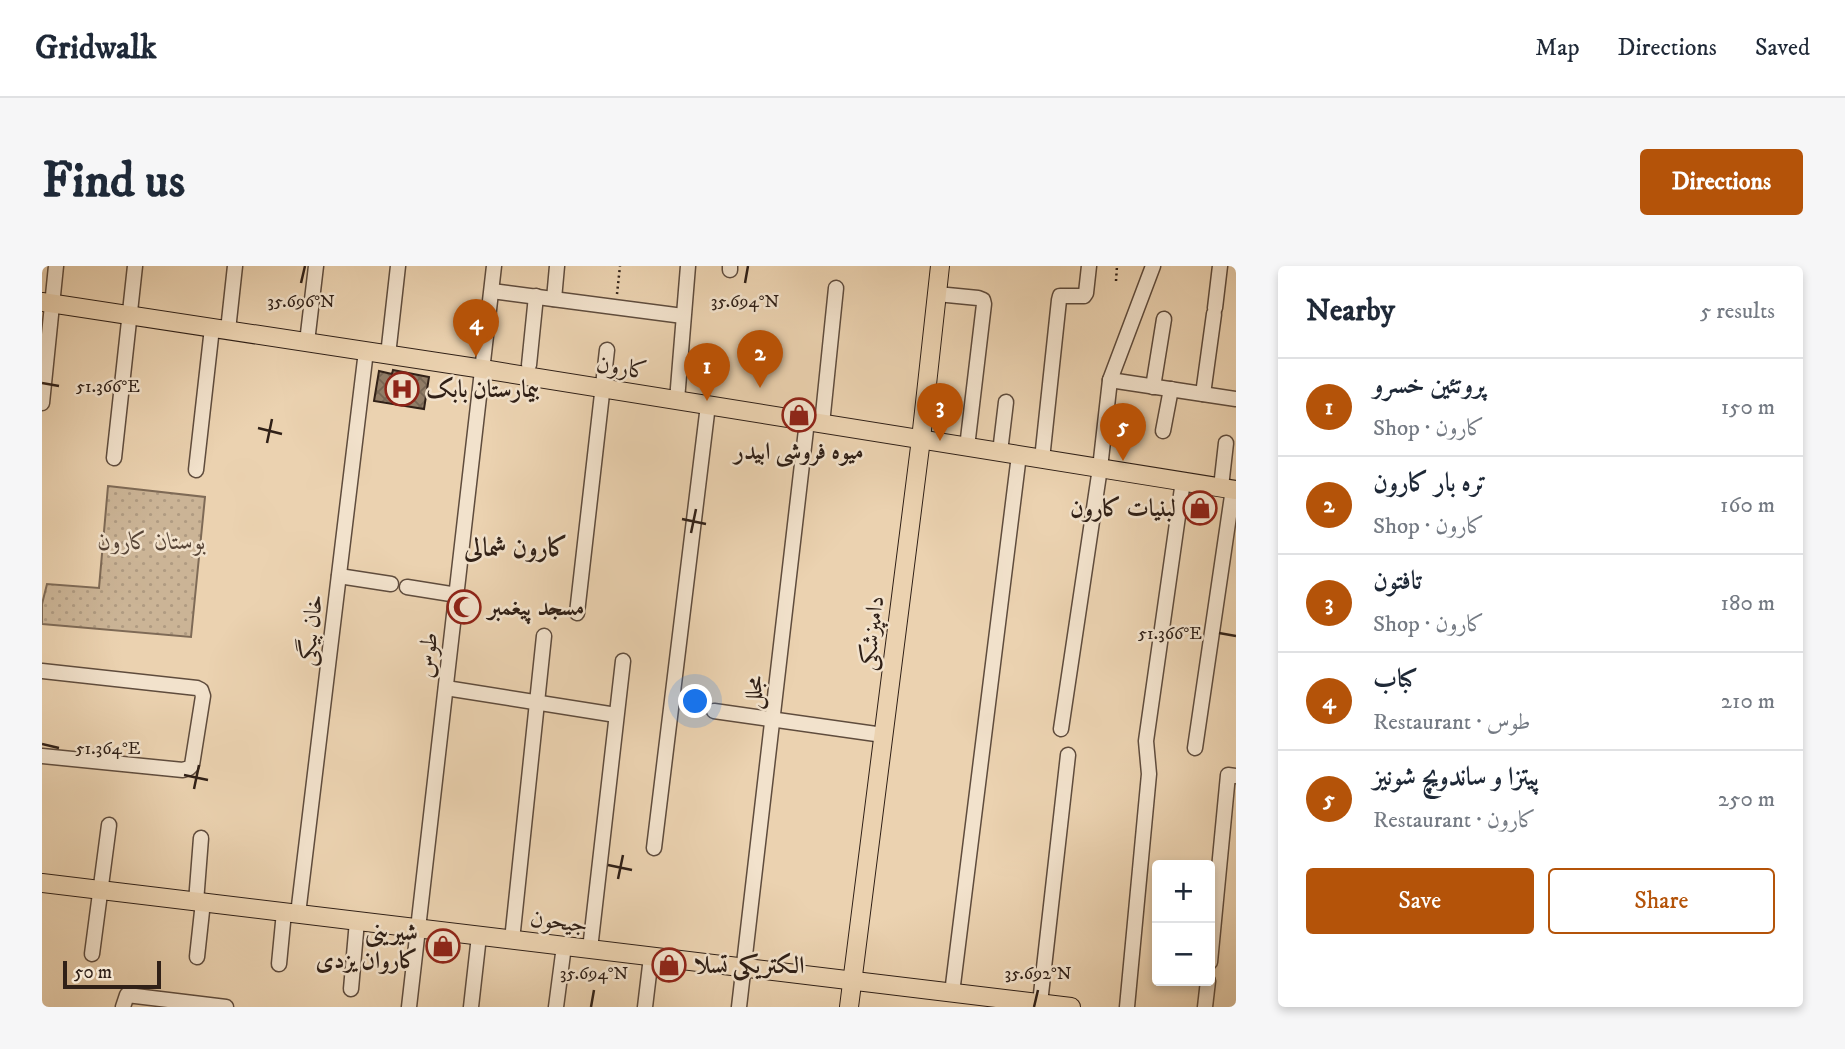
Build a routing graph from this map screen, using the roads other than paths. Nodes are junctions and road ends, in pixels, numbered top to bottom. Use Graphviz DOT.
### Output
graph roads {
  1 [pos="56,266"];
  2 [pos="135,266"];
  3 [pos="235,266"];
  4 [pos="316,266"];
  5 [pos="398,266"];
  6 [pos="494,266"];
  7 [pos="557,266"];
  8 [pos="688,266"];
  9 [pos="940,266"];
  10 [pos="1089,266"];
  11 [pos="1153,266"];
  12 [pos="1220,266"];
  13 [pos="836,288"];
  14 [pos="492,291"];
  15 [pos="937,294"];
  16 [pos="536,296"];
  17 [pos="554,299"];
  18 [pos="47,303"];
  19 [pos="130,316"];
  20 [pos="683,316"];
  21 [pos="1164,319"];
  22 [pos="220,329"];
  23 [pos="307,342"];
  24 [pos="607,350"];
  25 [pos="366,351"];
  26 [pos="388,355"];
  27 [pos="530,365"];
  28 [pos="483,369"];
  29 [pos="1111,380"];
  30 [pos="1153,387"];
  31 [pos="602,388"];
  32 [pos="1171,389"];
  33 [pos="1203,394"];
  34 [pos="1236,399"];
  35 [pos="677,400"];
  36 [pos="1006,402"];
  37 [pos="42,403"];
  38 [pos="708,405"];
  39 [pos="815,422"];
  40 [pos="1163,430"];
  41 [pos="921,439"];
  42 [pos="1226,443"];
  43 [pos="967,447"];
  44 [pos="1000,452"];
  45 [pos="1019,455"];
  46 [pos="114,458"];
  47 [pos="1042,459"];
  48 [pos="1100,468"];
  49 [pos="196,470"];
  50 [pos="1183,481"];
  51 [pos="1230,489"];
  52 [pos="339,576"];
  53 [pos="391,584"];
  54 [pos="407,587"];
  55 [pos="457,595"];
  56 [pos="578,613"];
  57 [pos="544,636"];
  58 [pos="623,661"];
  59 [pos="42,671"];
  60 [pos="446,688"];
  61 [pos="537,703"];
  62 [pos="714,711"];
  63 [pos="616,715"];
  64 [pos="772,719"];
  65 [pos="1061,729"];
  66 [pos="883,735"];
  67 [pos="1195,748"];
  68 [pos="1068,755"];
  69 [pos="42,756"];
  70 [pos="1232,776"];
  71 [pos="109,825"];
  72 [pos="201,838"];
  73 [pos="654,848"];
  74 [pos="42,883"];
  75 [pos="100,890"];
  76 [pos="200,902"];
  77 [pos="291,913"];
  78 [pos="357,921"];
  79 [pos="1215,923"];
  80 [pos="419,929"];
  81 [pos="479,936"];
  82 [pos="512,940"];
  83 [pos="564,946"];
  84 [pos="590,950"];
  85 [pos="92,954"];
  86 [pos="197,957"];
  87 [pos="651,957"];
  88 [pos="279,964"];
  89 [pos="743,968"];
  90 [pos="852,981"];
  91 [pos="1207,986"];
  92 [pos="351,989"];
  93 [pos="952,993"];
  94 [pos="1003,1003"];
  95 [pos="1040,1003"];
  96 [pos="123,1007"];
  97 [pos="226,1007"];
  98 [pos="409,1007"];
  99 [pos="471,1007"];
  100 [pos="556,1007"];
  101 [pos="645,1007"];
  102 [pos="739,1007"];
  103 [pos="849,1007"];
  104 [pos="1064,1007"];
  105 [pos="1070,1007"];
  106 [pos="1127,1007"];
  107 [pos="1205,1007"];
  1 -- 18 [label="street"];
  2 -- 19 [label="street"];
  3 -- 22 [label="street"];
  4 -- 23 [label="street"];
  5 -- 26 [label="street"];
  6 -- 14 [label="street, طوس"];
  7 -- 17 [label="street"];
  8 -- 20 [label="street"];
  9 -- 15 [label="main road, دامپزشکی"];
  10 -- 47 [label="street"];
  11 -- 29 [label="street"];
  12 -- 33 [label="street"];
  13 -- 39 [label="street, مجلل"];
  14 -- 16 [label="street"];
  14 -- 28 [label="street, طوس"];
  15 -- 41 [label="main road, دامپزشکی"];
  15 -- 43 [label="street"];
  16 -- 17 [label="street"];
  16 -- 27 [label="street"];
  17 -- 20 [label="street"];
  18 -- 19 [label="main road, کارون"];
  18 -- 37 [label="street"];
  19 -- 22 [label="main road, کارون"];
  19 -- 46 [label="street"];
  20 -- 35 [label="street"];
  21 -- 30 [label="street"];
  22 -- 23 [label="main road, کارون"];
  22 -- 49 [label="street"];
  23 -- 25 [label="main road, کارون"];
  24 -- 31 [label="street"];
  25 -- 26 [label="main road, کارون"];
  25 -- 52 [label="street, خان بیگی"];
  26 -- 28 [label="main road, کارون"];
  28 -- 31 [label="main road, کارون"];
  28 -- 55 [label="street, طوس"];
  29 -- 30 [label="street"];
  29 -- 48 [label="street"];
  30 -- 32 [label="street"];
  31 -- 35 [label="main road, کارون"];
  31 -- 56 [label="street"];
  32 -- 33 [label="street"];
  32 -- 40 [label="street"];
  33 -- 34 [label="street"];
  35 -- 38 [label="main road, کارون"];
  36 -- 44 [label="street"];
  38 -- 39 [label="main road, کارون"];
  38 -- 73 [label="street"];
  39 -- 41 [label="main road, کارون"];
  39 -- 64 [label="street, مجلل"];
  41 -- 43 [label="main road, کارون"];
  41 -- 66 [label="main road, دامپزشکی"];
  42 -- 51 [label="street"];
  43 -- 44 [label="main road, کارون"];
  44 -- 45 [label="main road, کارون"];
  45 -- 47 [label="main road, کارون"];
  45 -- 93 [label="street"];
  47 -- 48 [label="main road, کارون"];
  48 -- 50 [label="main road, کارون"];
  48 -- 65 [label="street"];
  50 -- 51 [label="main road, کارون"];
  50 -- 106 [label="street"];
  51 -- 67 [label="street"];
  52 -- 53 [label="street"];
  52 -- 77 [label="street, خان بیگی"];
  54 -- 55 [label="street"];
  55 -- 60 [label="street, طوس"];
  57 -- 61 [label="street"];
  58 -- 63 [label="street"];
  59 -- 69 [label="street"];
  60 -- 61 [label="street"];
  60 -- 80 [label="street, طوس"];
  61 -- 63 [label="street"];
  61 -- 82 [label="street"];
  62 -- 64 [label="street"];
  63 -- 84 [label="street"];
  64 -- 66 [label="street"];
  64 -- 89 [label="street, مجلل"];
  66 -- 90 [label="main road, دامپزشکی"];
  68 -- 95 [label="street"];
  70 -- 79 [label="street"];
  71 -- 75 [label="street"];
  72 -- 76 [label="street"];
  74 -- 75 [label="main road, جیحون"];
  75 -- 76 [label="main road, جیحون"];
  75 -- 85 [label="street"];
  76 -- 77 [label="main road, جیحون"];
  76 -- 86 [label="street"];
  77 -- 78 [label="main road, جیحون"];
  77 -- 88 [label="street, خان بیگی"];
  78 -- 80 [label="main road, جیحون"];
  78 -- 92 [label="street"];
  80 -- 81 [label="main road, جیحون"];
  80 -- 98 [label="street, طوس"];
  81 -- 82 [label="main road, جیحون"];
  81 -- 99 [label="street"];
  82 -- 83 [label="main road, جیحون"];
  83 -- 84 [label="main road, جیحون"];
  83 -- 100 [label="street"];
  84 -- 87 [label="main road, جیحون"];
  87 -- 89 [label="main road, جیحون"];
  87 -- 101 [label="street"];
  89 -- 90 [label="main road, جیحون"];
  89 -- 102 [label="street, مجلل"];
  90 -- 93 [label="main road, جیحون"];
  90 -- 103 [label="main road, دامپزشکی"];
  91 -- 107 [label="street"];
  93 -- 94 [label="main road, جیحون"];
  94 -- 95 [label="main road, جیحون"];
  95 -- 104 [label="main road, جیحون"];
  96 -- 97 [label="street"];
  104 -- 105 [label="main road, جیحون"];
}
